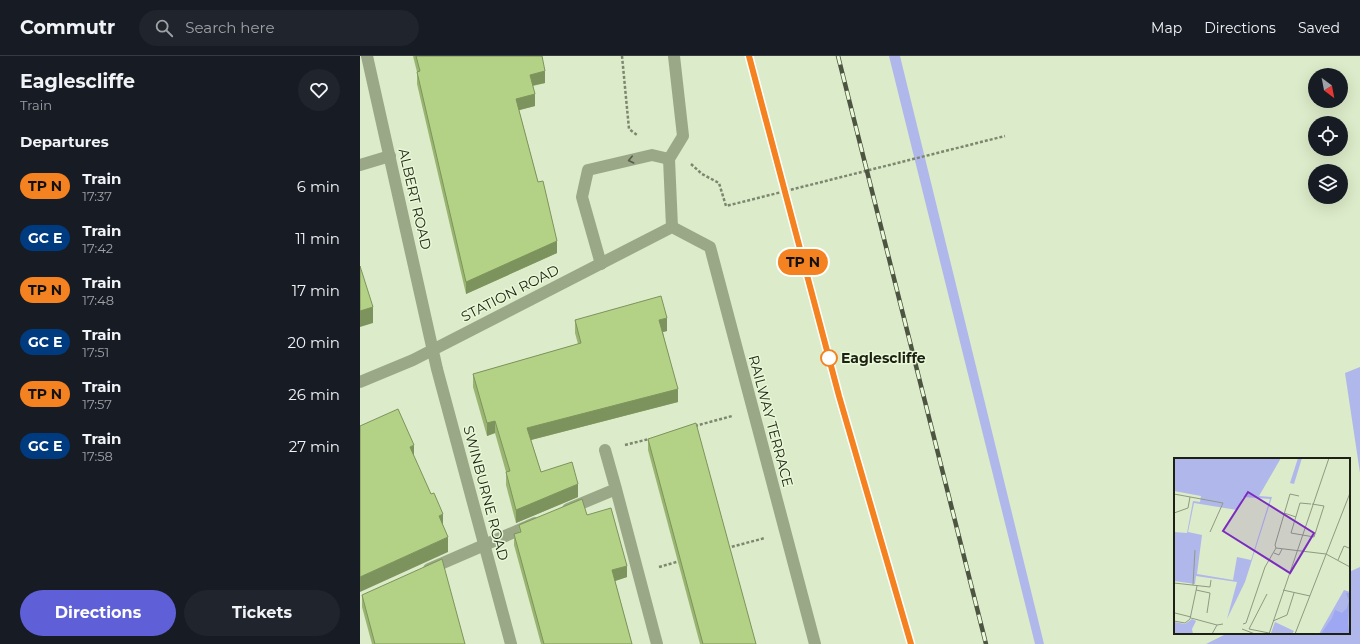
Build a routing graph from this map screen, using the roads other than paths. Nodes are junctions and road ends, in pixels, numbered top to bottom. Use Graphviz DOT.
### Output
graph roads {
  1 [pos="367,56"];
  2 [pos="674,56"];
  3 [pos="672,155"];
  4 [pos="390,156"];
  5 [pos="360,165"];
  6 [pos="672,227"];
  7 [pos="601,264"];
  8 [pos="433,349"];
  9 [pos="360,382"];
  10 [pos="605,450"];
  11 [pos="616,488"];
  12 [pos="558,513"];
  13 [pos="543,519"];
  14 [pos="484,544"];
  15 [pos="416,575"];
  16 [pos="511,644"];
  17 [pos="657,644"];
  18 [pos="815,644"];
  1 -- 4 [label="street, ALBERT ROAD"];
  2 -- 3 [label="street"];
  3 -- 6 [label="street"];
  3 -- 7 [label="street, one-way"];
  4 -- 5 [label="street"];
  4 -- 8 [label="street, ALBERT ROAD"];
  6 -- 7 [label="street, STATION ROAD"];
  6 -- 18 [label="street, RAILWAY TERRACE"];
  7 -- 8 [label="street, STATION ROAD"];
  8 -- 9 [label="street, STATION ROAD"];
  8 -- 14 [label="street, SWINBURNE ROAD"];
  10 -- 11 [label="street"];
  11 -- 12 [label="street"];
  11 -- 17 [label="street"];
  13 -- 14 [label="street"];
  14 -- 15 [label="street"];
  14 -- 16 [label="street, SWINBURNE ROAD"];
}
